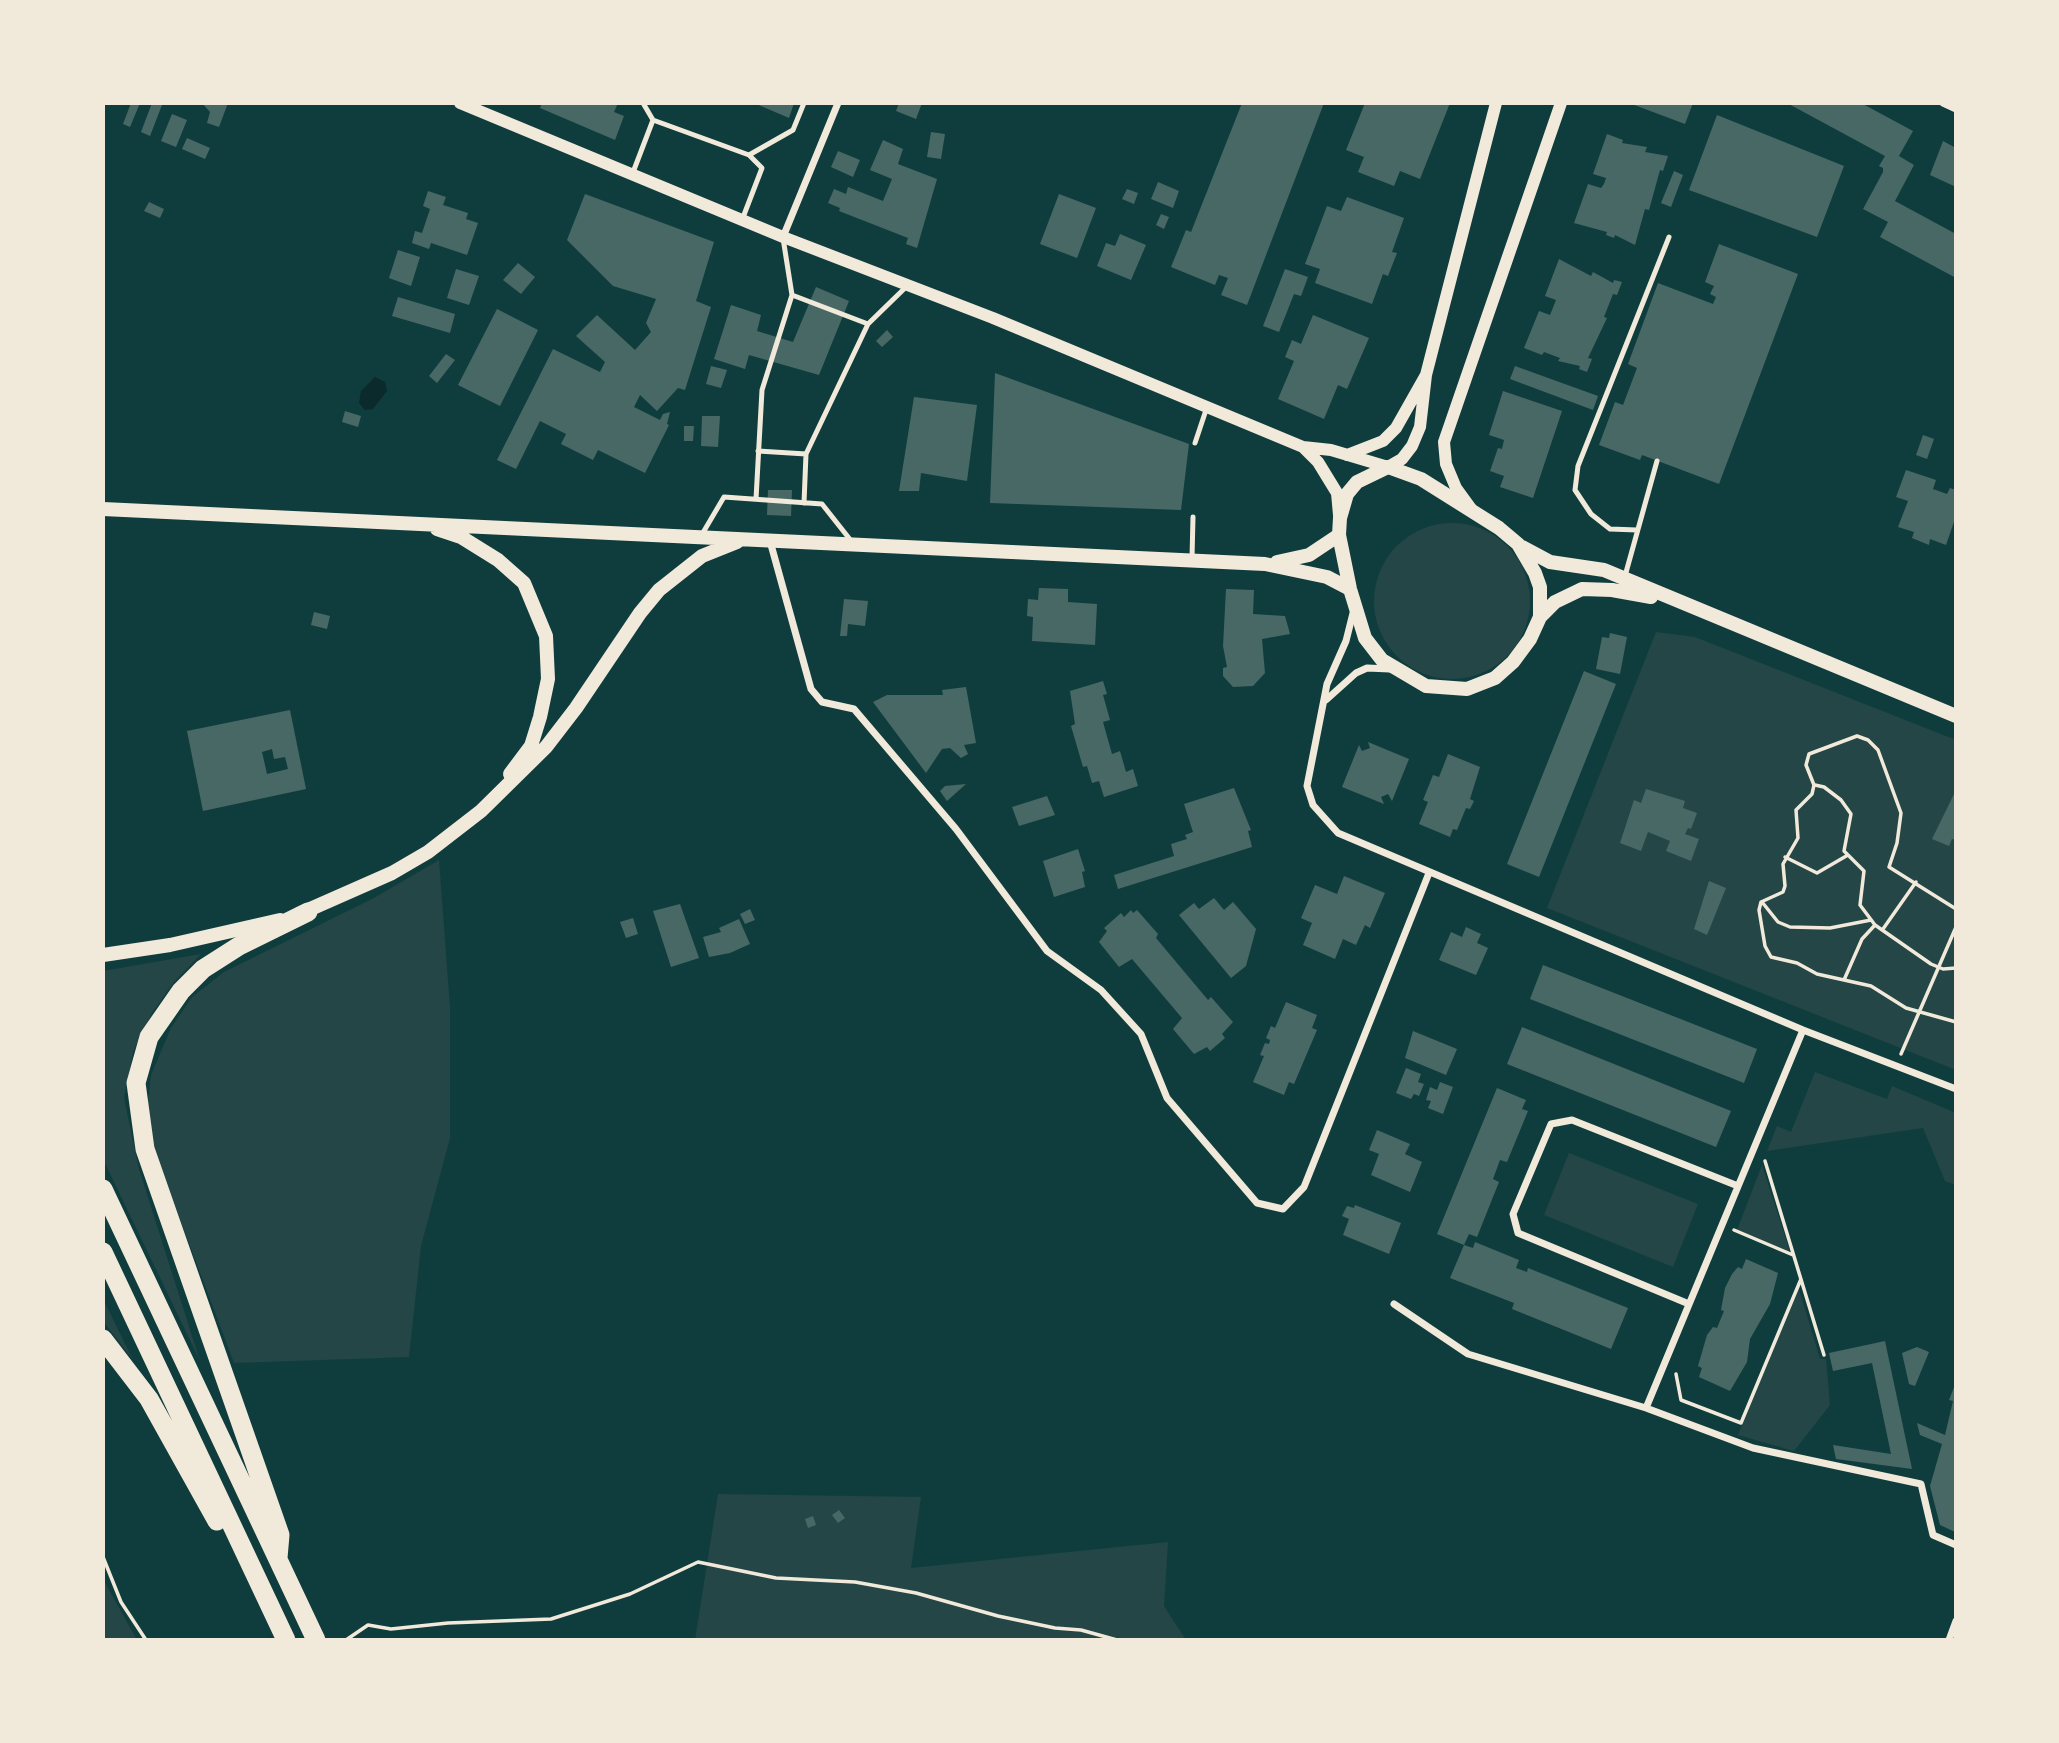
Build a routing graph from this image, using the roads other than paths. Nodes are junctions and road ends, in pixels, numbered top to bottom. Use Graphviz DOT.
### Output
graph roads {
  1 [pos="643,103"];
  2 [pos="804,103"];
  3 [pos="838,103"];
  4 [pos="1496,103"];
  5 [pos="1561,103"];
  6 [pos="1943,103"];
  7 [pos="462,104"];
  8 [pos="1956,109"];
  9 [pos="653,120"];
  10 [pos="749,155"];
  11 [pos="632,174"];
  12 [pos="742,220"];
  13 [pos="783,237"];
  14 [pos="1669,237"];
  15 [pos="909,285"];
  16 [pos="792,295"];
  17 [pos="868,324"];
  18 [pos="1426,375"];
  19 [pos="1207,407"];
  20 [pos="1195,443"];
  21 [pos="1303,447"];
  22 [pos="758,451"];
  23 [pos="806,454"];
  24 [pos="1346,455"];
  25 [pos="1657,461"];
  26 [pos="1388,467"];
  27 [pos="756,499"];
  28 [pos="803,503"];
  29 [pos="103,509"];
  30 [pos="1474,513"];
  31 [pos="1193,517"];
  32 [pos="1340,518"];
  33 [pos="421,523"];
  34 [pos="1637,530"];
  35 [pos="1339,535"];
  36 [pos="701,537"];
  37 [pos="742,540"];
  38 [pos="770,540"];
  39 [pos="853,544"];
  40 [pos="1518,544"];
  41 [pos="1192,561"];
  42 [pos="1265,564"];
  43 [pos="1624,579"];
  44 [pos="1350,589"];
  45 [pos="1675,601"];
  46 [pos="1354,609"];
  47 [pos="1540,617"];
  48 [pos="1402,671"];
  49 [pos="1323,703"];
  50 [pos="1956,716"];
  51 [pos="481,811"];
  52 [pos="1429,873"];
  53 [pos="308,912"];
  54 [pos="103,955"];
  55 [pos="1803,1030"];
  56 [pos="1956,1089"];
  57 [pos="1738,1186"];
  58 [pos="103,1189"];
  59 [pos="103,1252"];
  60 [pos="1394,1304"];
  61 [pos="1689,1304"];
  62 [pos="103,1339"];
  63 [pos="1646,1408"];
  64 [pos="1956,1545"];
  65 [pos="278,1558"];
  66 [pos="254,1573"];
  67 [pos="1956,1621"];
  68 [pos="286,1640"];
  69 [pos="316,1640"];
  70 [pos="1949,1640"];
  1 -- 9 [label="lane"];
  2 -- 10 [label="lane"];
  3 -- 13 [label="street"];
  4 -- 18 [label="street"];
  5 -- 30 [label="street"];
  6 -- 8 [label="street"];
  7 -- 11 [label="street"];
  9 -- 10 [label="lane"];
  9 -- 11 [label="lane"];
  10 -- 12 [label="lane"];
  11 -- 12 [label="street"];
  12 -- 13 [label="street"];
  13 -- 15 [label="street"];
  13 -- 16 [label="lane"];
  14 -- 34 [label="lane"];
  15 -- 17 [label="lane"];
  15 -- 19 [label="street"];
  16 -- 17 [label="lane"];
  16 -- 22 [label="lane"];
  17 -- 23 [label="lane"];
  18 -- 24 [label="street"];
  18 -- 26 [label="street"];
  19 -- 20 [label="lane"];
  19 -- 21 [label="street"];
  21 -- 24 [label="street"];
  21 -- 32 [label="street"];
  22 -- 23 [label="lane"];
  22 -- 27 [label="lane"];
  23 -- 28 [label="lane"];
  24 -- 26 [label="street"];
  25 -- 34 [label="lane"];
  26 -- 30 [label="main road"];
  26 -- 32 [label="main road"];
  27 -- 28 [label="lane"];
  27 -- 36 [label="lane"];
  28 -- 39 [label="lane"];
  29 -- 33 [label="main road"];
  30 -- 40 [label="main road"];
  31 -- 41 [label="lane"];
  32 -- 35 [label="main road"];
  33 -- 36 [label="main road"];
  33 -- 51 [label="main road"];
  34 -- 43 [label="lane"];
  35 -- 42 [label="main road"];
  35 -- 44 [label="main road"];
  36 -- 37 [label="main road"];
  37 -- 38 [label="main road"];
  37 -- 51 [label="main road"];
  38 -- 39 [label="main road"];
  38 -- 52 [label="street"];
  39 -- 41 [label="main road"];
  40 -- 43 [label="main road"];
  40 -- 47 [label="main road"];
  41 -- 42 [label="main road"];
  42 -- 44 [label="main road"];
  43 -- 45 [label="main road"];
  44 -- 46 [label="main road"];
  45 -- 47 [label="main road"];
  45 -- 50 [label="main road"];
  46 -- 48 [label="main road"];
  46 -- 49 [label="street"];
  47 -- 48 [label="main road"];
  48 -- 49 [label="street"];
  49 -- 52 [label="street"];
  51 -- 53 [label="main road"];
  52 -- 55 [label="street"];
  53 -- 54 [label="main road"];
  53 -- 65 [label="highway"];
  55 -- 56 [label="street"];
  55 -- 57 [label="street"];
  57 -- 61 [label="street"];
  57 -- 61 [label="street"];
  58 -- 65 [label="highway"];
  59 -- 66 [label="highway"];
  60 -- 63 [label="street"];
  61 -- 63 [label="street"];
  62 -- 66 [label="highway"];
  63 -- 64 [label="street"];
  65 -- 69 [label="highway"];
  66 -- 68 [label="highway"];
  67 -- 70 [label="street"];
}
